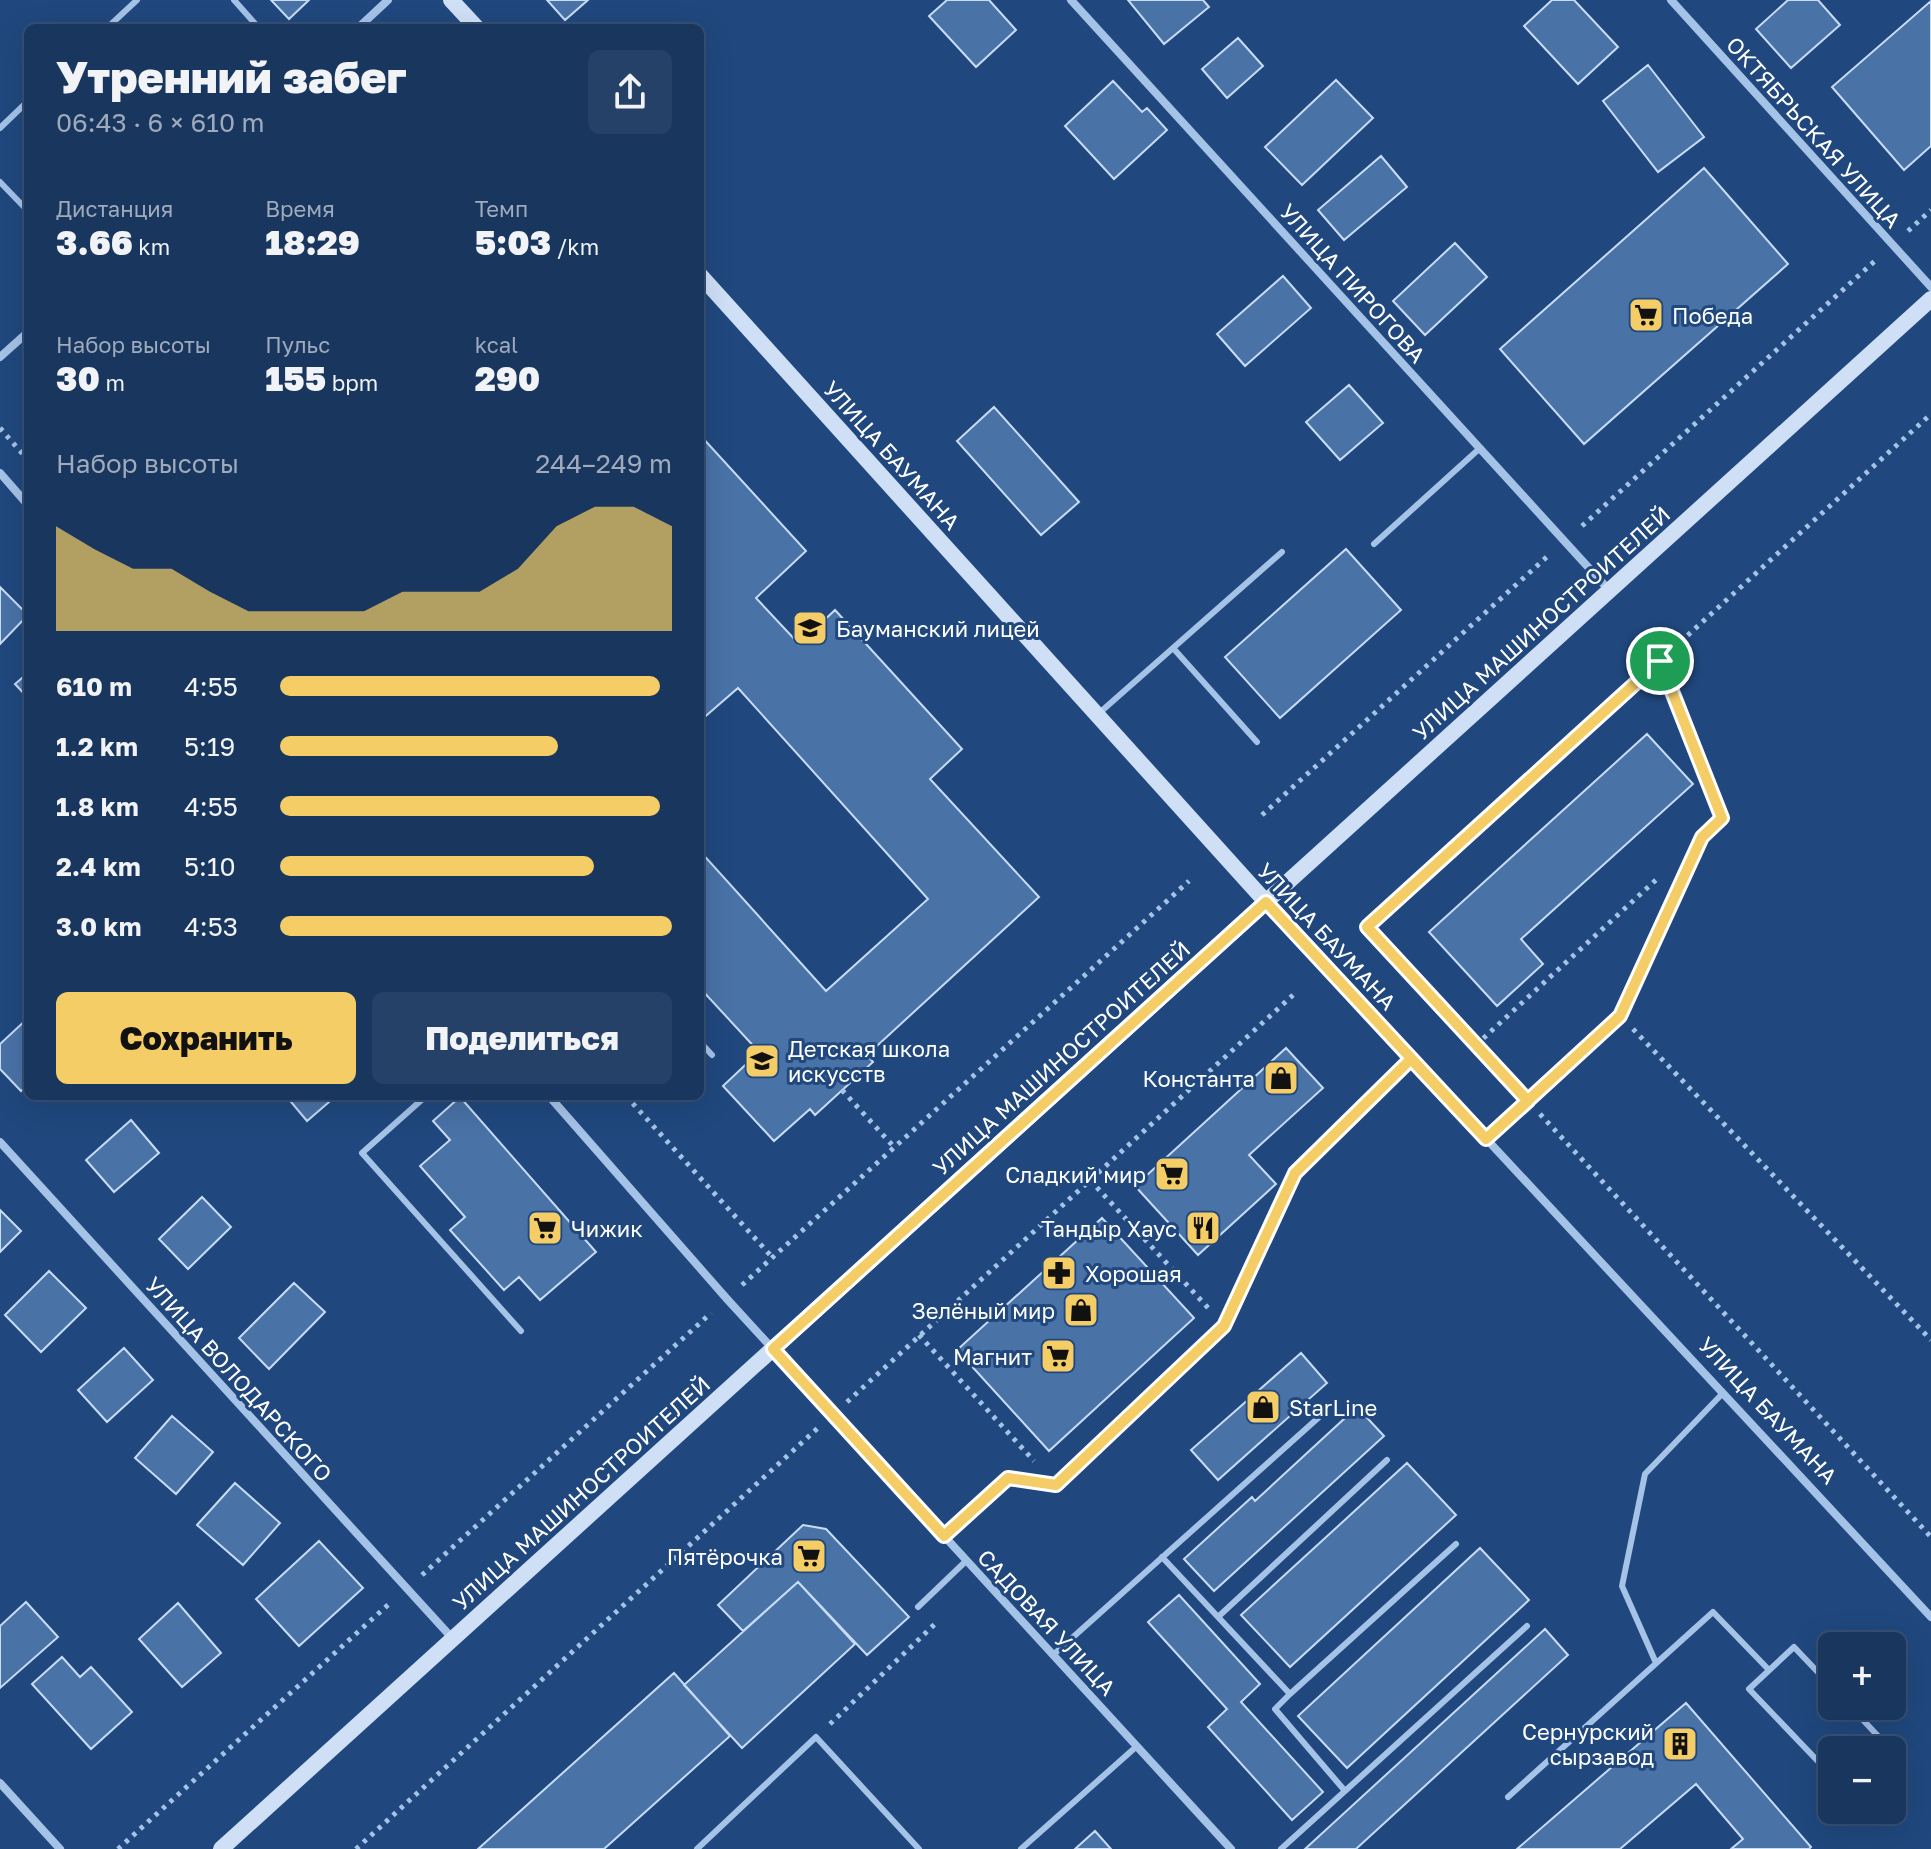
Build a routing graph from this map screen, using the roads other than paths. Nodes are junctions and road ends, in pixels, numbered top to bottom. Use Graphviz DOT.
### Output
graph roads {
  1 [pos="137,0"];
  2 [pos="234,0"];
  3 [pos="388,0"];
  4 [pos="451,0"];
  5 [pos="1071,0"];
  6 [pos="1671,0"];
  7 [pos="111,24"];
  8 [pos="255,24"];
  9 [pos="362,24"];
  10 [pos="473,24"];
  11 [pos="24,105"];
  12 [pos="0,128"];
  13 [pos="0,182"];
  14 [pos="24,207"];
  15 [pos="704,279"];
  16 [pos="1931,287"];
  17 [pos="1931,299"];
  18 [pos="24,336"];
  19 [pos="0,357"];
  20 [pos="1479,449"];
  21 [pos="0,473"];
  22 [pos="24,500"];
  23 [pos="1374,544"];
  24 [pos="1282,552"];
  25 [pos="1609,591"];
  26 [pos="1173,648"];
  27 [pos="1097,715"];
  28 [pos="1257,742"];
  29 [pos="1702,837"];
  30 [pos="1266,902"];
  31 [pos="704,1046"];
  32 [pos="712,1055"];
  33 [pos="1411,1059"];
  34 [pos="422,1100"];
  35 [pos="553,1100"];
  36 [pos="1486,1139"];
  37 [pos="0,1142"];
  38 [pos="521,1331"];
  39 [pos="773,1349"];
  40 [pos="1723,1393"];
  41 [pos="1327,1410"];
  42 [pos="1387,1460"];
  43 [pos="944,1536"];
  44 [pos="1456,1544"];
  45 [pos="1162,1557"];
  46 [pos="966,1561"];
  47 [pos="918,1607"];
  48 [pos="1218,1617"];
  49 [pos="1931,1617"];
  50 [pos="1527,1626"];
  51 [pos="453,1639"];
  52 [pos="1053,1655"];
  53 [pos="1656,1663"];
  54 [pos="1769,1670"];
  55 [pos="1818,1672"];
  56 [pos="1290,1694"];
  57 [pos="1863,1720"];
  58 [pos="1879,1736"];
  59 [pos="1137,1746"];
  60 [pos="1818,1761"];
  61 [pos="0,1783"];
  62 [pos="1345,1791"];
  63 [pos="1508,1797"];
  64 [pos="60,1849"];
  65 [pos="221,1849"];
  66 [pos="697,1849"];
  67 [pos="919,1849"];
  68 [pos="1021,1849"];
  69 [pos="1231,1849"];
  70 [pos="1281,1849"];
  1 -- 7 [label="lane"];
  2 -- 8 [label="lane"];
  3 -- 9 [label="street"];
  4 -- 10 [label="main road"];
  5 -- 20 [label="street, УЛИЦА ПИРОГОВА"];
  6 -- 16 [label="street, ОКТЯБРЬСКАЯ УЛИЦА"];
  11 -- 12 [label="lane"];
  13 -- 14 [label="lane"];
  15 -- 27 [label="main road, УЛИЦА БАУМАНА"];
  17 -- 25 [label="main road, УЛИЦА МАШИНОСТРОИТЕЛЕЙ"];
  18 -- 19 [label="street"];
  20 -- 23 [label="lane"];
  20 -- 25 [label="street, УЛИЦА ПИРОГОВА"];
  21 -- 22 [label="street"];
  24 -- 26 [label="lane"];
  25 -- 30 [label="main road, УЛИЦА МАШИНОСТРОИТЕЛЕЙ"];
  26 -- 27 [label="lane"];
  26 -- 28 [label="lane"];
  27 -- 30 [label="main road, УЛИЦА БАУМАНА"];
  29 -- 36 [label="lane"];
  30 -- 33 [label="street, УЛИЦА БАУМАНА"];
  30 -- 39 [label="main road, УЛИЦА МАШИНОСТРОИТЕЛЕЙ"];
  31 -- 32 [label="lane"];
  33 -- 36 [label="street, УЛИЦА БАУМАНА"];
  33 -- 43 [label="lane"];
  34 -- 38 [label="lane"];
  35 -- 39 [label="street, САДОВАЯ УЛИЦА"];
  36 -- 40 [label="street, УЛИЦА БАУМАНА"];
  37 -- 51 [label="street, УЛИЦА ВОЛОДАРСКОГО"];
  39 -- 43 [label="street, САДОВАЯ УЛИЦА"];
  39 -- 51 [label="main road, УЛИЦА МАШИНОСТРОИТЕЛЕЙ"];
  40 -- 49 [label="street, УЛИЦА БАУМАНА"];
  40 -- 53 [label="lane"];
  41 -- 45 [label="lane"];
  42 -- 48 [label="lane"];
  43 -- 46 [label="street, САДОВАЯ УЛИЦА"];
  44 -- 56 [label="lane"];
  45 -- 48 [label="lane"];
  45 -- 52 [label="lane"];
  46 -- 47 [label="lane"];
  46 -- 52 [label="street, САДОВАЯ УЛИЦА"];
  48 -- 56 [label="lane"];
  50 -- 62 [label="lane"];
  51 -- 65 [label="main road, УЛИЦА МАШИНОСТРОИТЕЛЕЙ"];
  52 -- 59 [label="street, САДОВАЯ УЛИЦА"];
  53 -- 54 [label="lane"];
  53 -- 63 [label="lane"];
  54 -- 55 [label="lane"];
  54 -- 60 [label="lane"];
  56 -- 62 [label="lane"];
  57 -- 58 [label="lane"];
  59 -- 68 [label="lane"];
  59 -- 69 [label="street, САДОВАЯ УЛИЦА"];
  61 -- 64 [label="street"];
  62 -- 70 [label="lane"];
  66 -- 67 [label="lane"];
}
